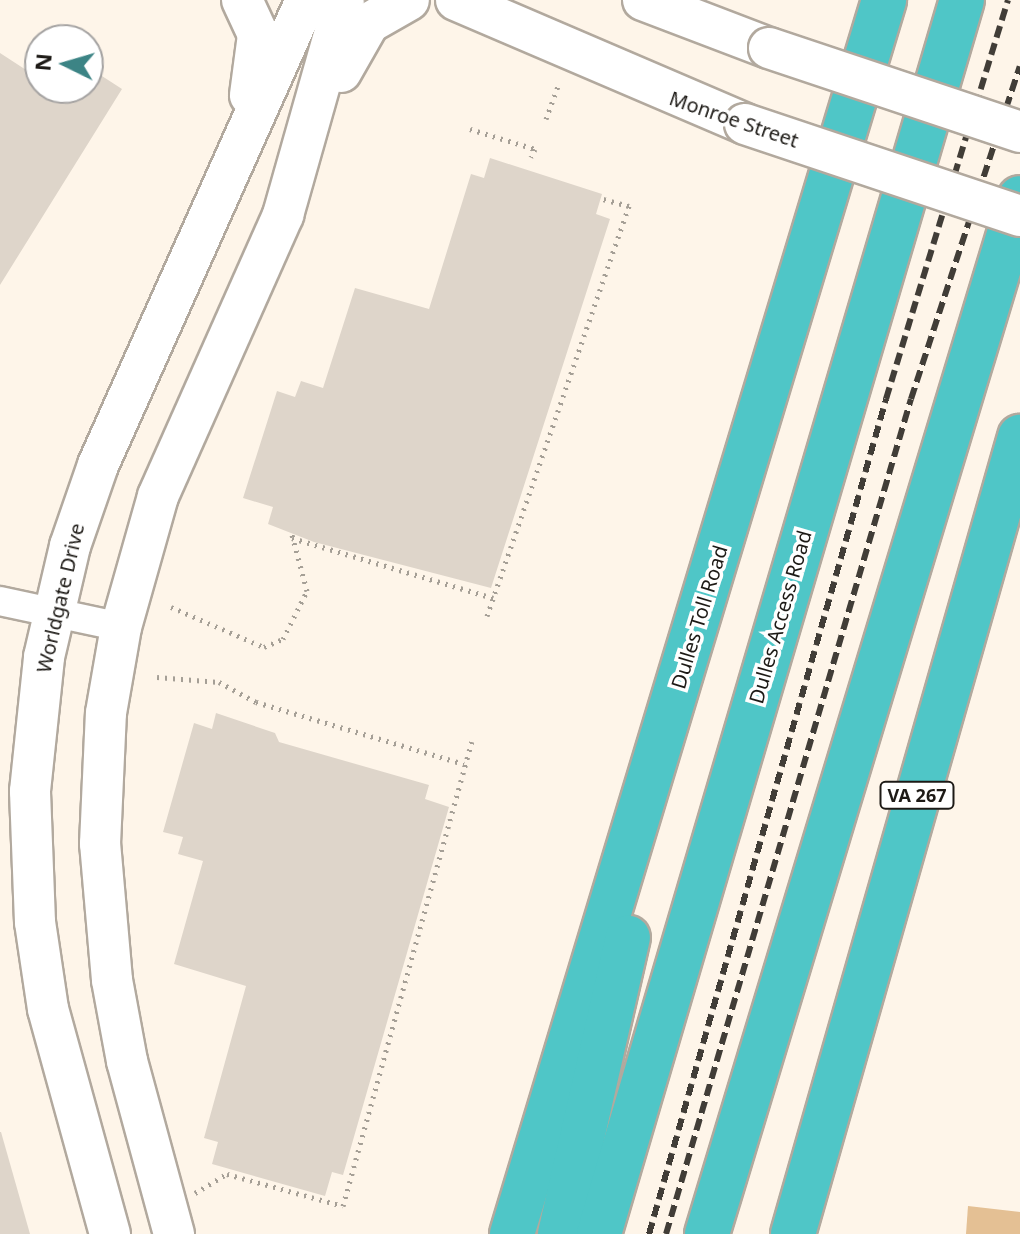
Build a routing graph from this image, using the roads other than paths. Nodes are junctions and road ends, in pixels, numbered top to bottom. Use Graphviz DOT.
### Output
graph roads {
  1 [pos="242,0"];
  2 [pos="306,0"];
  3 [pos="344,0"];
  4 [pos="409,0"];
  5 [pos="456,0"];
  6 [pos="643,0"];
  7 [pos="884,0"];
  8 [pos="962,0"];
  9 [pos="1020,132"];
  10 [pos="310,137"];
  11 [pos="236,159"];
  12 [pos="1020,198"];
  13 [pos="1020,216"];
  14 [pos="1020,437"];
  15 [pos="0,601"];
  16 [pos="53,613"];
  17 [pos="121,627"];
  18 [pos="672,708"];
  19 [pos="110,1234"];
  20 [pos="174,1234"];
  21 [pos="512,1234"];
  22 [pos="560,1234"];
  23 [pos="599,1234"];
  24 [pos="707,1234"];
  25 [pos="793,1234"];
  1 -- 11 [label="street"];
  2 -- 11 [label="street, Worldgate Drive"];
  3 -- 10 [label="street"];
  4 -- 10 [label="street"];
  5 -- 13 [label="street, Monroe Street, bridge"];
  6 -- 9 [label="street, bridge"];
  7 -- 18 [label="highway, Dulles Toll Road"];
  8 -- 23 [label="highway, Dulles Access Road"];
  10 -- 17 [label="street"];
  11 -- 16 [label="street, Worldgate Drive"];
  12 -- 24 [label="highway"];
  14 -- 25 [label="highway, VA 267"];
  15 -- 16 [label="street"];
  16 -- 17 [label="street"];
  16 -- 19 [label="street, Worldgate Drive"];
  17 -- 20 [label="street"];
  18 -- 21 [label="highway, Dulles Toll Road"];
  18 -- 22 [label="highway"];
}
